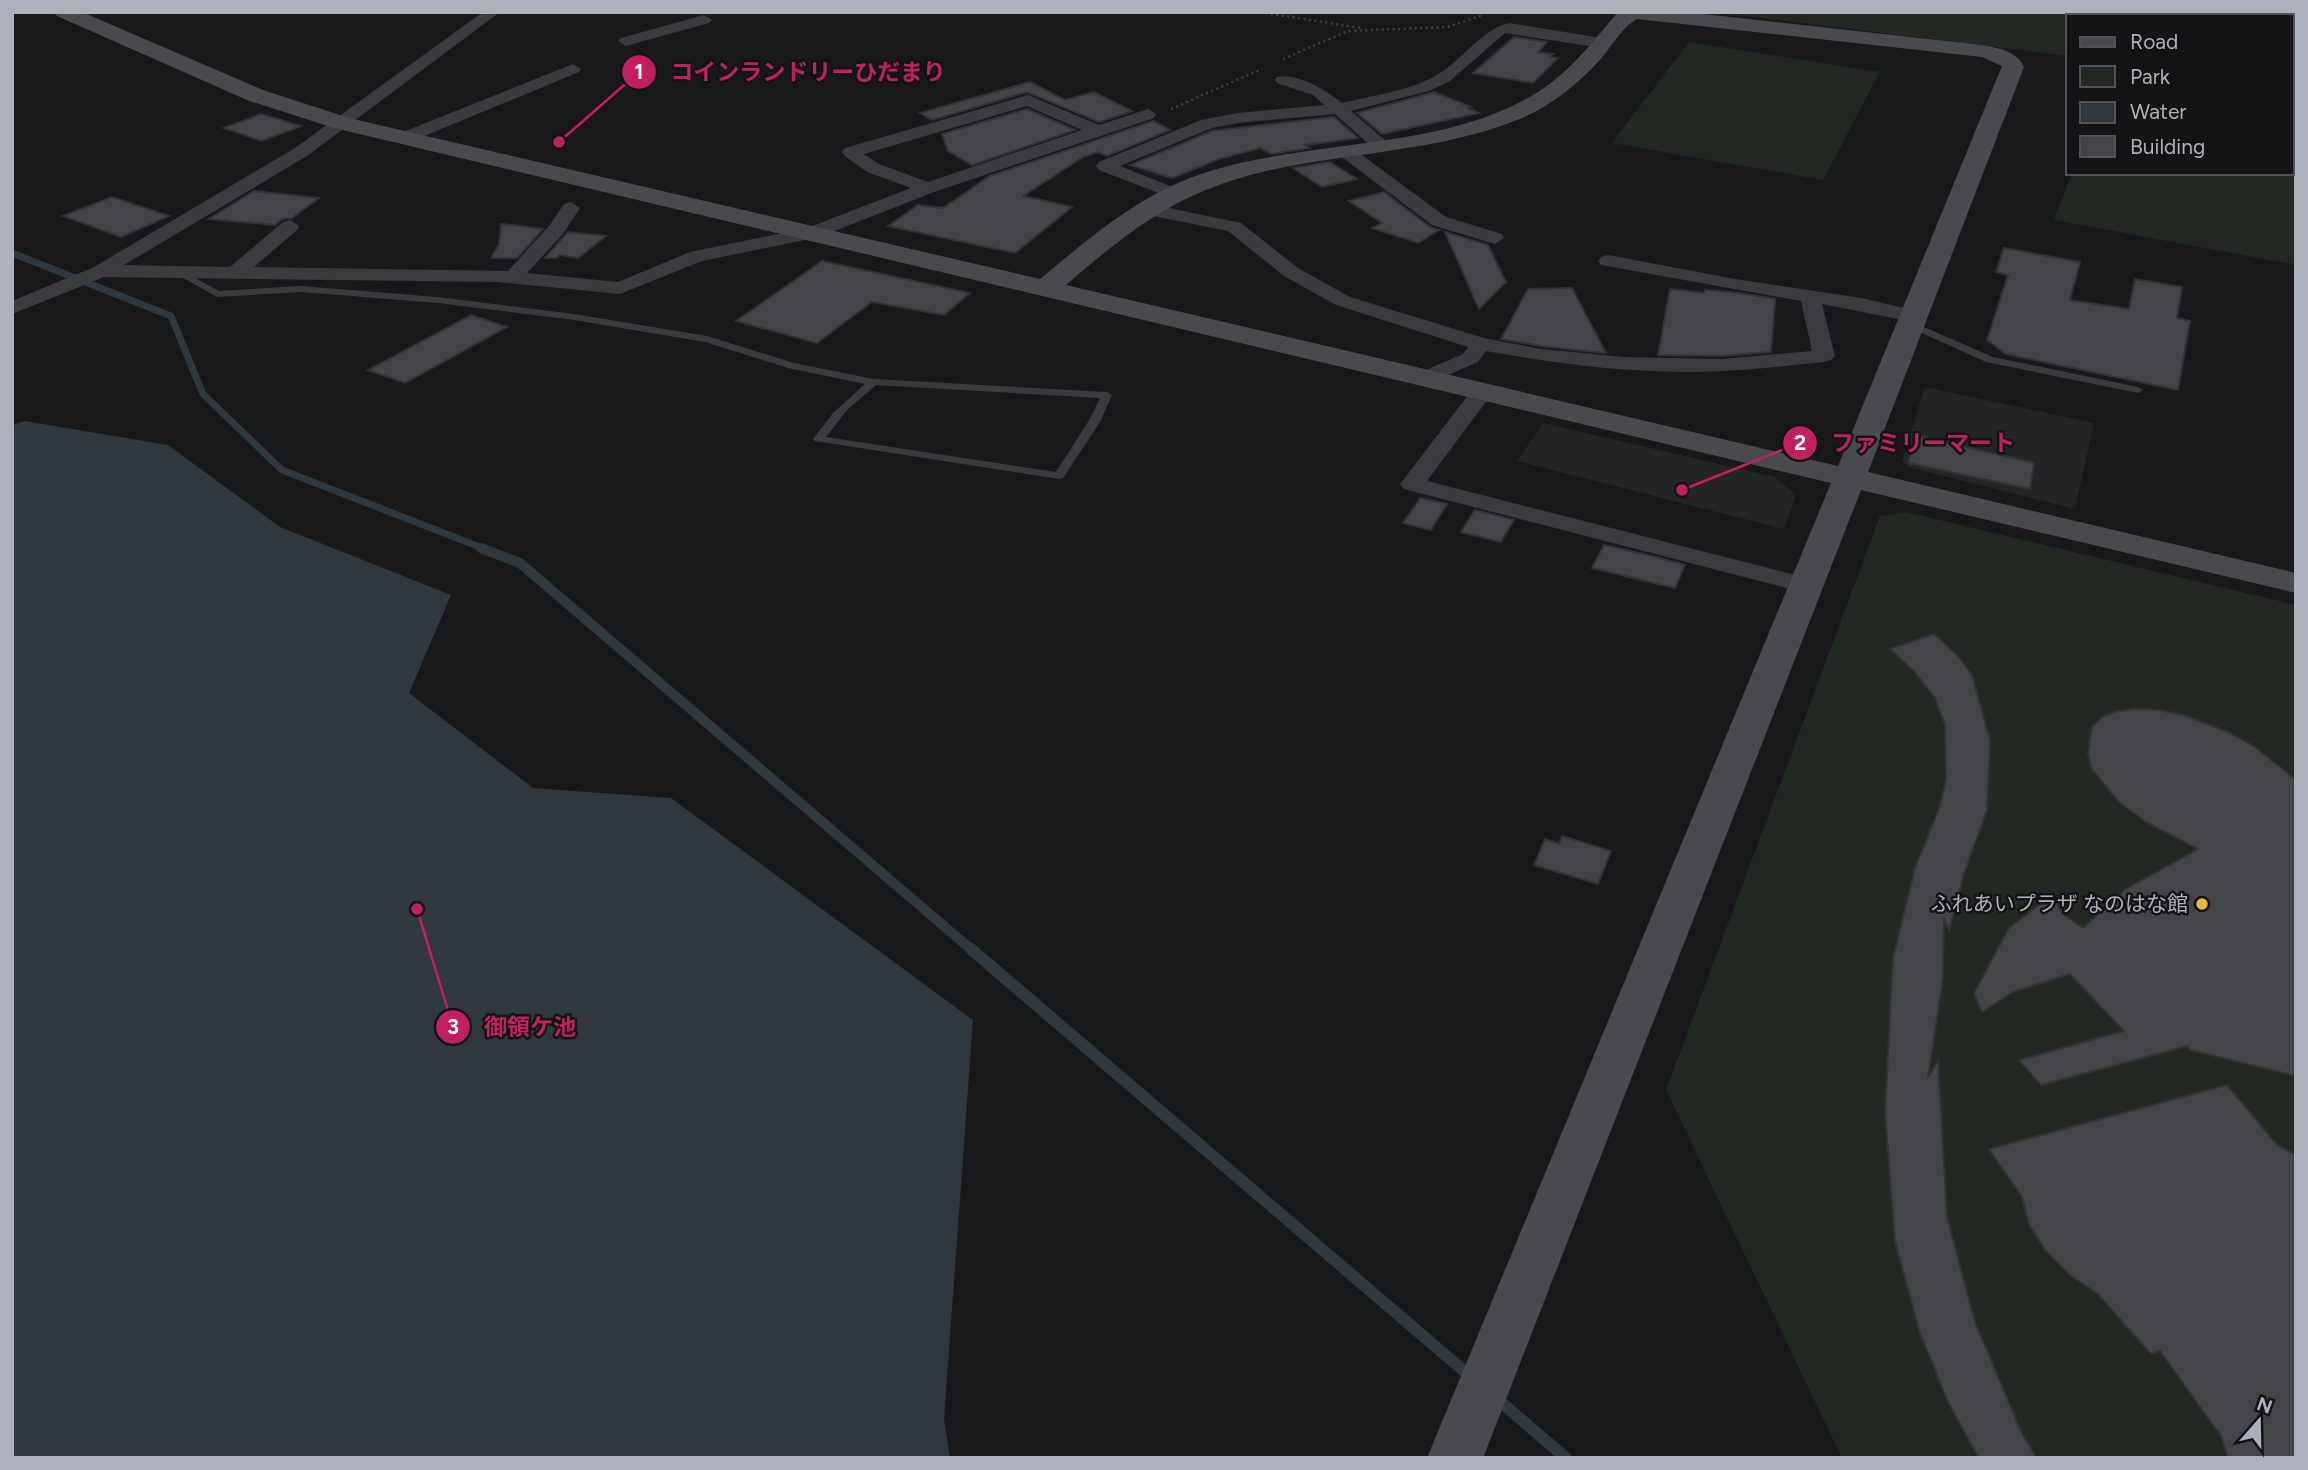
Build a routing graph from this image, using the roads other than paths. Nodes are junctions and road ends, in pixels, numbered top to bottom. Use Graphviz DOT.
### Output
graph roads {
  1 [pos="64,12"];
  2 [pos="493,12"];
  3 [pos="1635,13"];
  4 [pos="699,16"];
  5 [pos="714,36"];
  6 [pos="626,41"];
  7 [pos="1602,43"];
  8 [pos="573,69"];
  9 [pos="1283,80"];
  10 [pos="1339,109"];
  11 [pos="1148,114"];
  12 [pos="342,123"];
  13 [pos="1098,131"];
  14 [pos="404,138"];
  15 [pos="1380,145"];
  16 [pos="1345,150"];
  17 [pos="928,188"];
  18 [pos="1174,194"];
  19 [pos="571,208"];
  20 [pos="1145,209"];
  21 [pos="290,226"];
  22 [pos="812,233"];
  23 [pos="1495,238"];
  24 [pos="1608,261"];
  25 [pos="101,271"];
  26 [pos="179,272"];
  27 [pos="236,272"];
  28 [pos="513,276"];
  29 [pos="1044,290"];
  30 [pos="1810,296"];
  31 [pos="12,308"];
  32 [pos="1911,320"];
  33 [pos="1480,344"];
  34 [pos="1427,378"];
  35 [pos="874,382"];
  36 [pos="2138,390"];
  37 [pos="1483,391"];
  38 [pos="1849,478"];
  39 [pos="2296,583"];
  40 [pos="1806,585"];
  41 [pos="1457,1453"];
  1 -- 12 [label="street"];
  2 -- 12 [label="street"];
  3 -- 7 [label="street"];
  3 -- 32 [label="street"];
  4 -- 5 [label="street"];
  4 -- 6 [label="street"];
  7 -- 10 [label="street"];
  7 -- 15 [label="street"];
  8 -- 14 [label="street"];
  9 -- 10 [label="street"];
  10 -- 15 [label="street"];
  10 -- 18 [label="street"];
  11 -- 13 [label="street"];
  12 -- 14 [label="street"];
  12 -- 25 [label="street"];
  13 -- 17 [label="street"];
  13 -- 17 [label="street"];
  14 -- 22 [label="street"];
  15 -- 16 [label="street"];
  16 -- 18 [label="street"];
  16 -- 23 [label="street"];
  17 -- 22 [label="street"];
  18 -- 20 [label="street"];
  19 -- 28 [label="street"];
  20 -- 29 [label="street"];
  20 -- 33 [label="street"];
  21 -- 27 [label="street"];
  22 -- 28 [label="street"];
  22 -- 29 [label="street"];
  24 -- 30 [label="street"];
  25 -- 26 [label="street"];
  25 -- 31 [label="street"];
  26 -- 27 [label="street"];
  26 -- 35 [label="lane"];
  27 -- 28 [label="street"];
  29 -- 34 [label="street"];
  30 -- 32 [label="street"];
  30 -- 33 [label="street"];
  32 -- 36 [label="lane"];
  32 -- 38 [label="street"];
  33 -- 34 [label="street"];
  34 -- 37 [label="street"];
  35 -- 35 [label="lane"];
  37 -- 38 [label="street"];
  37 -- 40 [label="street"];
  38 -- 39 [label="street"];
  38 -- 40 [label="street"];
  40 -- 41 [label="street"];
}
